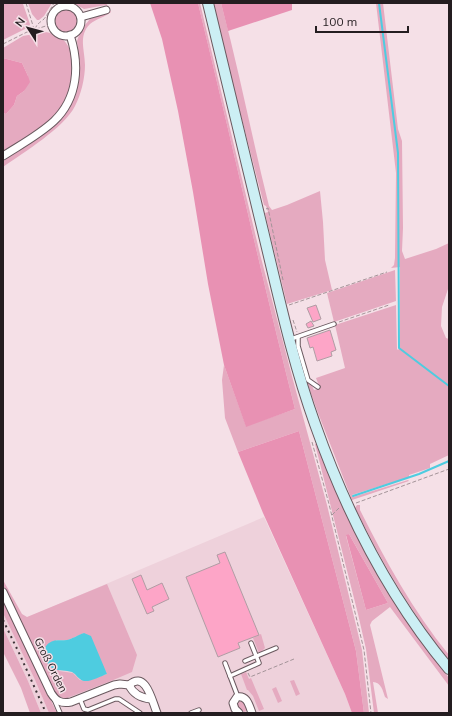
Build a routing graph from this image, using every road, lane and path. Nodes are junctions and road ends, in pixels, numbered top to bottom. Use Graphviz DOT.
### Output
graph roads {
  1 [pos="26,3"];
  2 [pos="54,3"];
  3 [pos="208,3"];
  4 [pos="62,5"];
  5 [pos="106,10"];
  6 [pos="80,17"];
  7 [pos="52,24"];
  8 [pos="34,30"];
  9 [pos="70,35"];
  10 [pos="3,44"];
  11 [pos="3,156"];
  12 [pos="258,210"];
  13 [pos="387,272"];
  14 [pos="284,283"];
  15 [pos="289,305"];
  16 [pos="390,305"];
  17 [pos="293,318"];
  18 [pos="334,324"];
  19 [pos="294,338"];
  20 [pos="318,387"];
  21 [pos="449,469"];
  22 [pos="329,504"];
  23 [pos="347,506"];
  24 [pos="332,516"];
  25 [pos="3,592"];
  26 [pos="251,643"];
  27 [pos="276,648"];
  28 [pos="256,657"];
  29 [pos="294,659"];
  30 [pos="245,661"];
  31 [pos="225,663"];
  32 [pos="247,669"];
  33 [pos="449,669"];
  34 [pos="230,676"];
  35 [pos="129,685"];
  36 [pos="238,697"];
  37 [pos="54,698"];
  38 [pos="80,698"];
  39 [pos="151,699"];
  40 [pos="199,710"];
  41 [pos="60,713"];
  42 [pos="140,713"];
  43 [pos="157,713"];
  44 [pos="191,713"];
  45 [pos="239,713"];
  46 [pos="252,713"];
  47 [pos="372,713"];
  1 -- 8 [label="path"];
  2 -- 8 [label="path"];
  3 -- 12 [label="main road"];
  4 -- 6 [label="street"];
  4 -- 7 [label="street"];
  5 -- 6 [label="street"];
  6 -- 9 [label="street"];
  7 -- 8 [label="path"];
  7 -- 9 [label="street"];
  8 -- 10 [label="path"];
  9 -- 11 [label="street"];
  12 -- 14 [label="path"];
  12 -- 19 [label="main road"];
  13 -- 15 [label="path"];
  16 -- 18 [label="path"];
  17 -- 19 [label="path"];
  18 -- 19 [label="lane"];
  19 -- 20 [label="lane"];
  19 -- 23 [label="main road"];
  21 -- 23 [label="path"];
  22 -- 24 [label="path"];
  23 -- 24 [label="path"];
  23 -- 33 [label="main road"];
  24 -- 47 [label="path"];
  25 -- 37 [label="street, Groß Orden"];
  26 -- 28 [label="lane"];
  27 -- 28 [label="lane"];
  28 -- 30 [label="lane"];
  28 -- 32 [label="lane"];
  29 -- 32 [label="path"];
  31 -- 34 [label="lane"];
  32 -- 34 [label="lane"];
  34 -- 36 [label="lane"];
  35 -- 38 [label="street, Groß Orden"];
  35 -- 39 [label="street"];
  35 -- 39 [label="street, Groß Orden"];
  36 -- 45 [label="street"];
  36 -- 46 [label="street"];
  37 -- 38 [label="street, Groß Orden"];
  37 -- 41 [label="lane"];
  38 -- 42 [label="lane"];
  39 -- 43 [label="street"];
  40 -- 44 [label="lane"];
}
